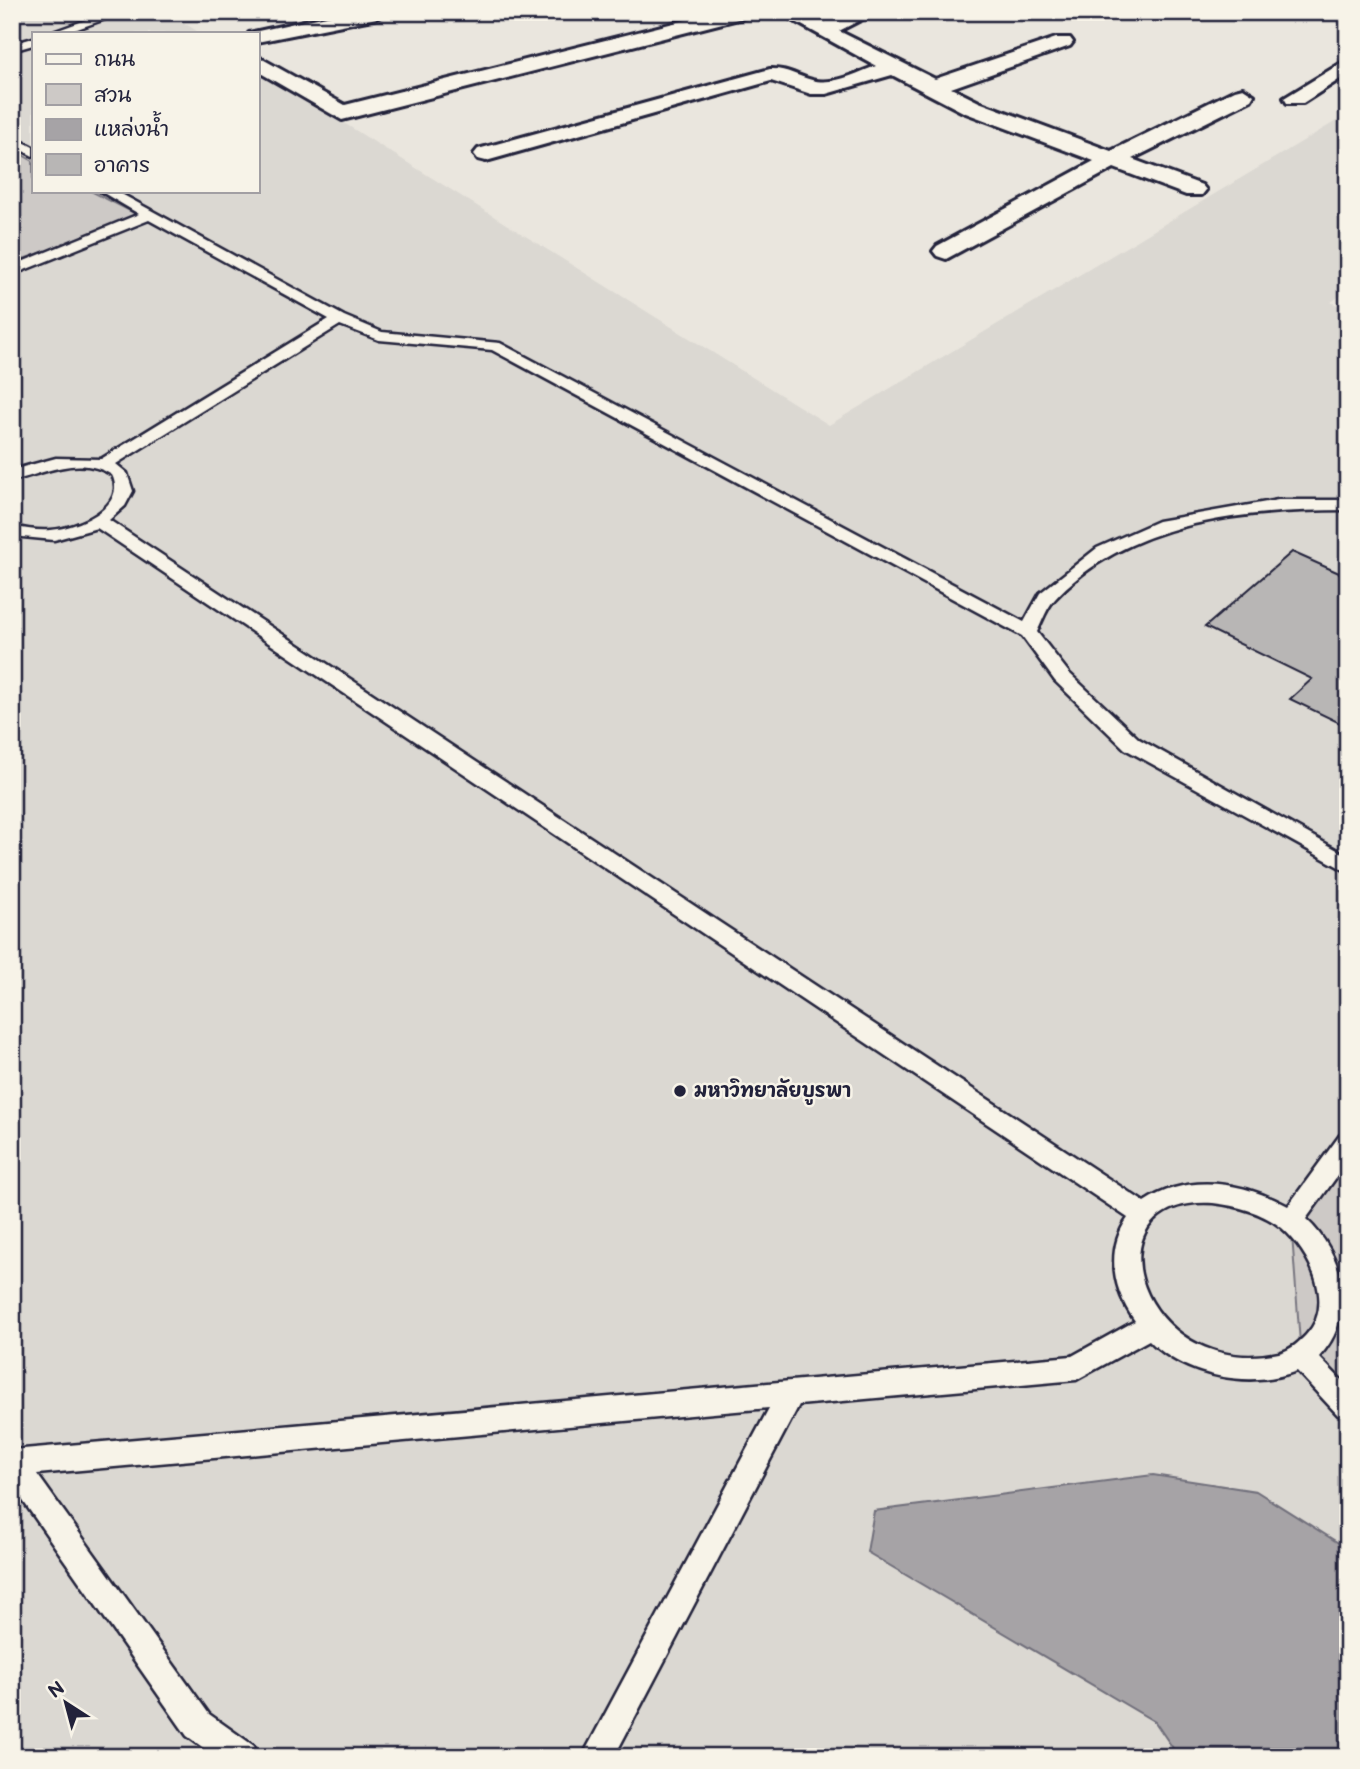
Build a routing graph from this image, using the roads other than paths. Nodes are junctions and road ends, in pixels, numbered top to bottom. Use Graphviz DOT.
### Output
graph roads {
  1 [pos="120,12"];
  2 [pos="377,12"];
  3 [pos="743,12"];
  4 [pos="788,12"];
  5 [pos="866,12"];
  6 [pos="823,30"];
  7 [pos="60,32"];
  8 [pos="259,36"];
  9 [pos="32,41"];
  10 [pos="1063,42"];
  11 [pos="12,48"];
  12 [pos="259,63"];
  13 [pos="1348,65"];
  14 [pos="891,68"];
  15 [pos="931,88"];
  16 [pos="1243,95"];
  17 [pos="1295,98"];
  18 [pos="12,140"];
  19 [pos="32,151"];
  20 [pos="486,154"];
  21 [pos="1114,159"];
  22 [pos="1194,191"];
  23 [pos="109,192"];
  24 [pos="151,214"];
  25 [pos="946,251"];
  26 [pos="12,271"];
  27 [pos="339,319"];
  28 [pos="104,464"];
  29 [pos="16,469"];
  30 [pos="1348,505"];
  31 [pos="98,521"];
  32 [pos="12,531"];
  33 [pos="1028,632"];
  34 [pos="1348,865"];
  35 [pos="1348,1142"];
  36 [pos="1144,1215"];
  37 [pos="1291,1221"];
  38 [pos="1152,1325"];
  39 [pos="1301,1357"];
  40 [pos="791,1393"];
  41 [pos="1348,1406"];
  42 [pos="12,1463"];
  43 [pos="243,1757"];
  44 [pos="597,1757"];
  1 -- 7 [label="lane"];
  2 -- 8 [label="street"];
  3 -- 12 [label="street"];
  4 -- 6 [label="street"];
  5 -- 6 [label="street"];
  6 -- 14 [label="street"];
  9 -- 11 [label="lane"];
  10 -- 15 [label="street"];
  13 -- 17 [label="street"];
  14 -- 15 [label="street"];
  14 -- 20 [label="street"];
  15 -- 21 [label="street"];
  16 -- 21 [label="street"];
  18 -- 19 [label="lane"];
  21 -- 22 [label="street"];
  21 -- 25 [label="street"];
  23 -- 24 [label="lane"];
  24 -- 26 [label="lane"];
  24 -- 27 [label="lane"];
  27 -- 28 [label="lane"];
  27 -- 33 [label="lane"];
  28 -- 29 [label="lane"];
  28 -- 31 [label="lane"];
  30 -- 33 [label="lane"];
  31 -- 32 [label="lane"];
  31 -- 36 [label="lane"];
  33 -- 34 [label="lane"];
  35 -- 37 [label="lane"];
  36 -- 37 [label="lane"];
  36 -- 38 [label="lane"];
  37 -- 39 [label="lane"];
  38 -- 39 [label="lane"];
  38 -- 40 [label="lane"];
  39 -- 41 [label="lane"];
  40 -- 42 [label="lane"];
  40 -- 44 [label="lane"];
  42 -- 43 [label="lane"];
}
